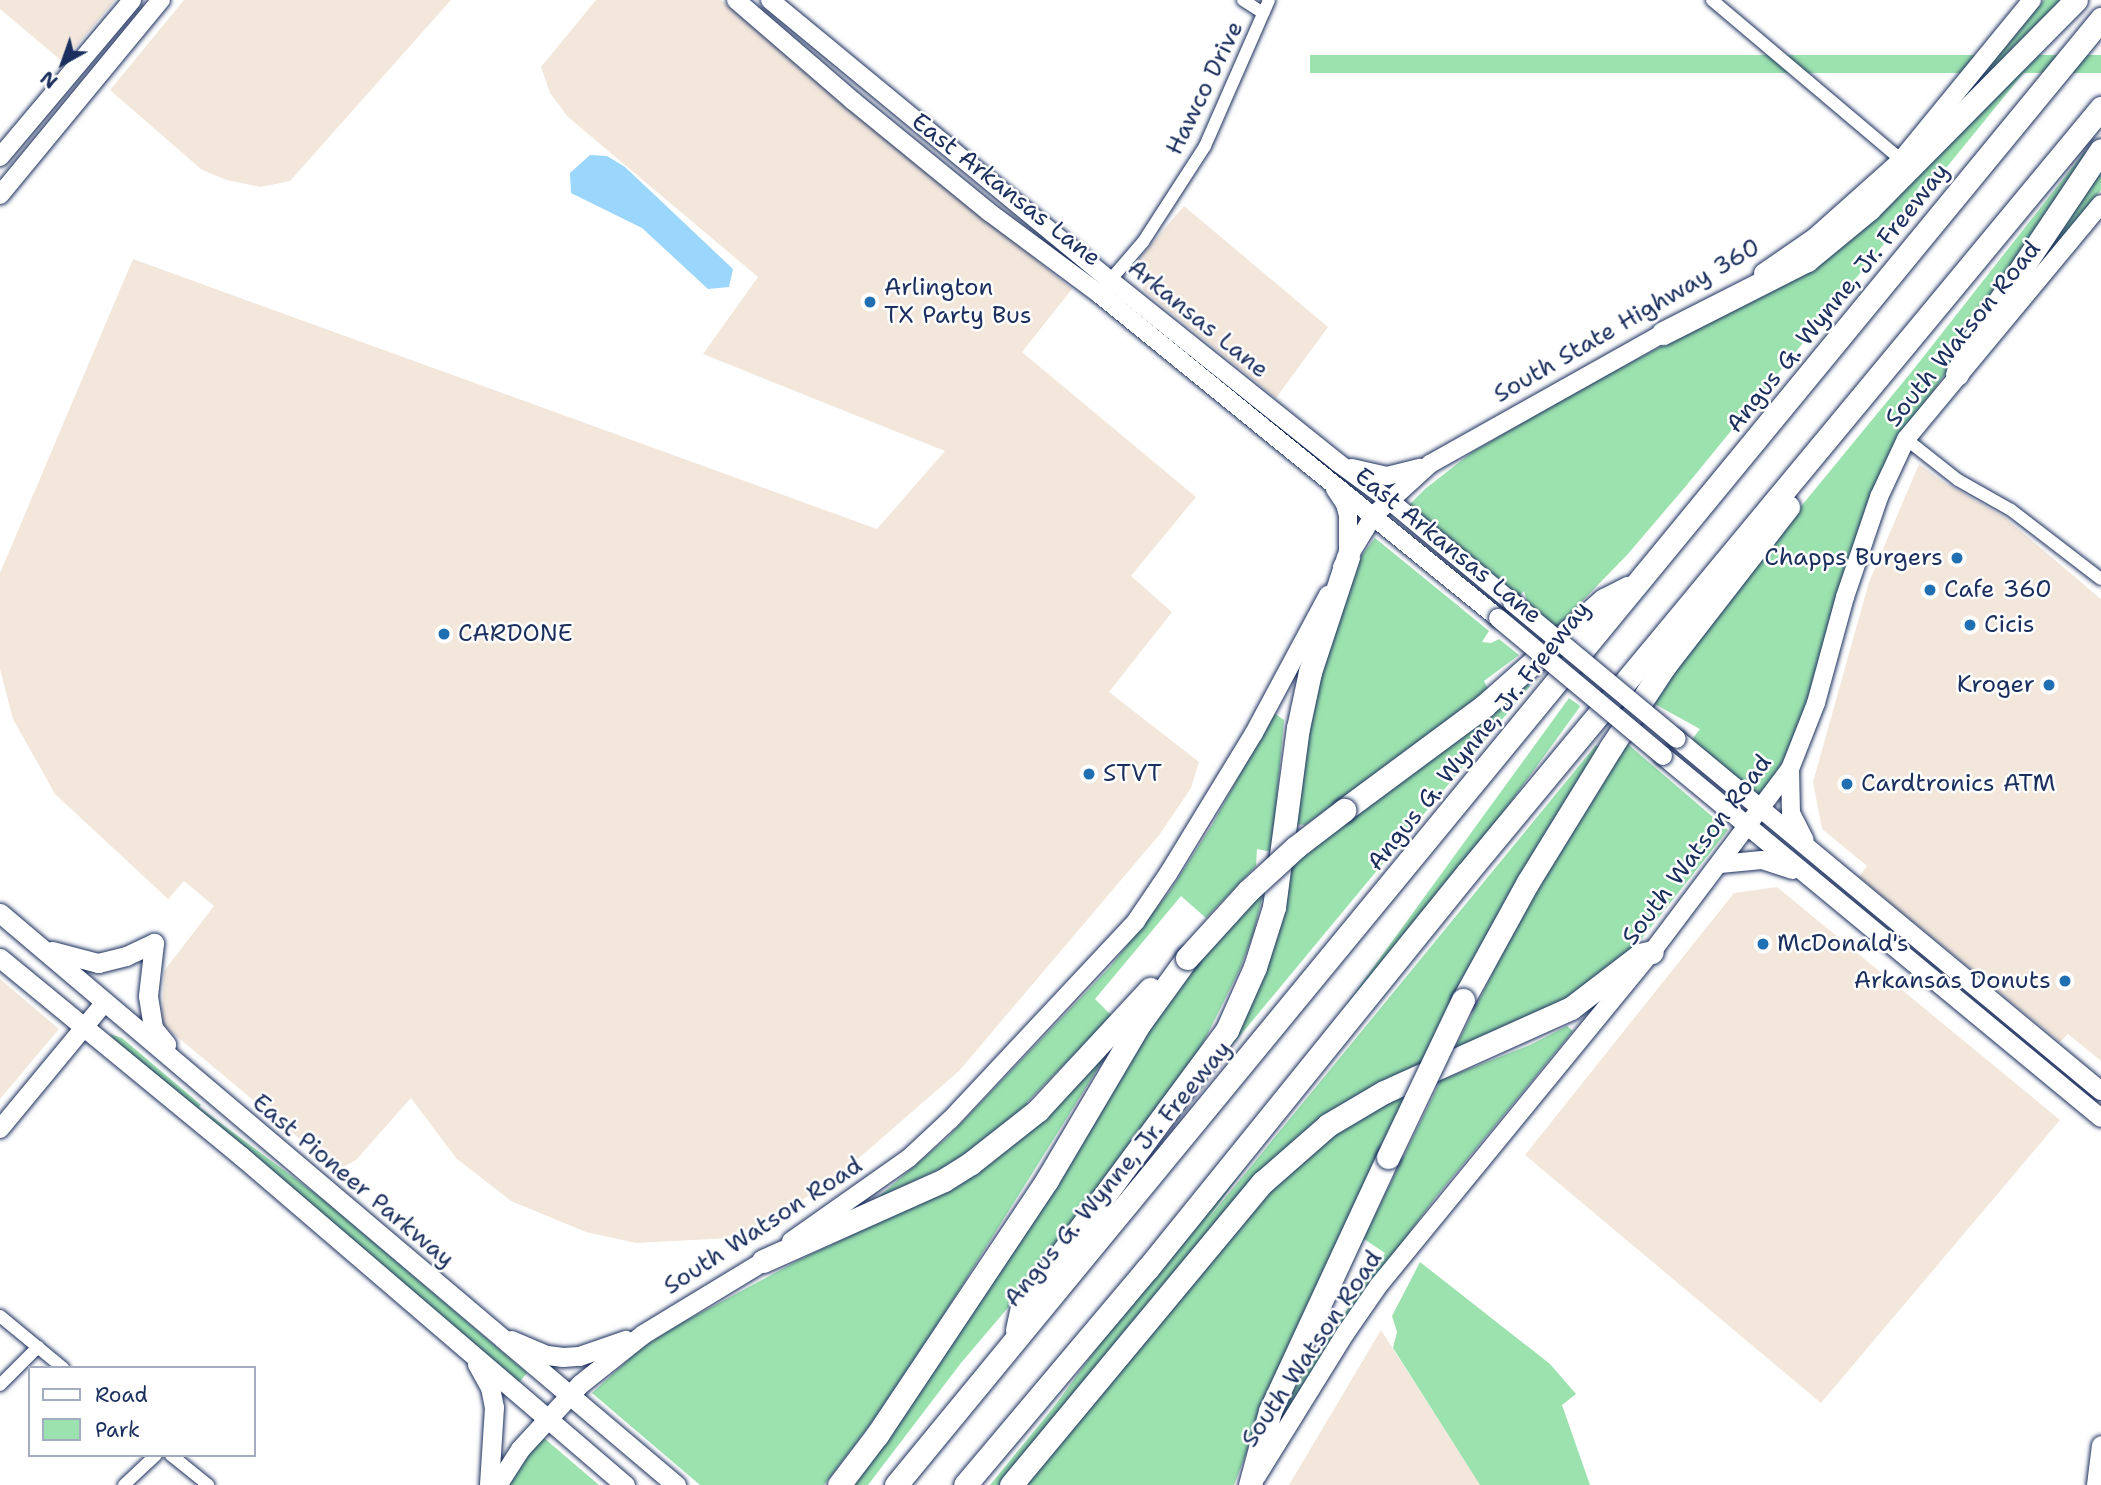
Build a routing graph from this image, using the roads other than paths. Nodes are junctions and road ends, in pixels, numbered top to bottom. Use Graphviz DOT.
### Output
graph roads {
  1 [pos="132,0"];
  2 [pos="162,0"];
  3 [pos="736,0"];
  4 [pos="770,0"];
  5 [pos="1244,0"];
  6 [pos="1269,0"];
  7 [pos="1712,0"];
  8 [pos="2032,0"];
  9 [pos="2076,0"];
  10 [pos="1264,13"];
  11 [pos="2101,19"];
  12 [pos="2101,108"];
  13 [pos="2101,150"];
  14 [pos="0,157"];
  15 [pos="1900,160"];
  16 [pos="0,195"];
  17 [pos="2101,204"];
  18 [pos="1104,286"];
  19 [pos="1663,333"];
  20 [pos="1957,374"];
  21 [pos="1906,439"];
  22 [pos="1337,462"];
  23 [pos="1430,464"];
  24 [pos="1804,464"];
  25 [pos="1318,472"];
  26 [pos="1389,500"];
  27 [pos="1374,515"];
  28 [pos="1348,557"];
  29 [pos="2101,579"];
  30 [pos="1637,583"];
  31 [pos="1790,769"];
  32 [pos="1761,809"];
  33 [pos="1748,826"];
  34 [pos="1818,857"];
  35 [pos="1720,864"];
  36 [pos="1813,880"];
  37 [pos="0,913"];
  38 [pos="41,947"];
  39 [pos="1652,952"];
  40 [pos="0,958"];
  41 [pos="1187,958"];
  42 [pos="105,1002"];
  43 [pos="83,1028"];
  44 [pos="194,1078"];
  45 [pos="2101,1091"];
  46 [pos="2101,1118"];
  47 [pos="0,1129"];
  48 [pos="763,1261"];
  49 [pos="0,1316"];
  50 [pos="496,1334"];
  51 [pos="643,1334"];
  52 [pos="1015,1340"];
  53 [pos="38,1347"];
  54 [pos="469,1351"];
  55 [pos="61,1366"];
  56 [pos="0,1385"];
  57 [pos="567,1395"];
  58 [pos="547,1418"];
  59 [pos="2101,1445"];
  60 [pos="154,1457"];
  61 [pos="173,1457"];
  62 [pos="124,1485"];
  63 [pos="208,1485"];
  64 [pos="489,1485"];
  65 [pos="497,1485"];
  66 [pos="625,1485"];
  67 [pos="676,1485"];
  68 [pos="839,1485"];
  69 [pos="896,1485"];
  70 [pos="965,1485"];
  71 [pos="1011,1485"];
  72 [pos="1251,1485"];
  73 [pos="2096,1485"];
  1 -- 14 [label="main road"];
  2 -- 16 [label="main road"];
  3 -- 18 [label="main road, East Arkansas Lane"];
  4 -- 18 [label="main road, Arkansas Lane"];
  5 -- 10 [label="street"];
  6 -- 10 [label="street, Hawco Drive"];
  7 -- 15 [label="street"];
  8 -- 15 [label="main road, South State Highway 360"];
  9 -- 19 [label="highway"];
  10 -- 18 [label="street, Hawco Drive"];
  11 -- 30 [label="highway, Angus G. Wynne, Jr. Freeway"];
  12 -- 24 [label="highway"];
  13 -- 20 [label="highway"];
  15 -- 19 [label="main road, South State Highway 360"];
  17 -- 20 [label="main road, South Watson Road"];
  18 -- 22 [label="main road, Arkansas Lane"];
  18 -- 25 [label="main road, East Arkansas Lane"];
  19 -- 23 [label="main road, South State Highway 360"];
  20 -- 21 [label="main road, South Watson Road"];
  21 -- 29 [label="street"];
  21 -- 31 [label="main road, South Watson Road"];
  22 -- 23 [label="main road"];
  22 -- 26 [label="main road, East Arkansas Lane"];
  23 -- 26 [label="main road, South State Highway 360"];
  24 -- 70 [label="highway"];
  24 -- 72 [label="highway, bridge"];
  25 -- 27 [label="main road, East Arkansas Lane"];
  25 -- 28 [label="main road"];
  26 -- 27 [label="main road, South State Highway 360"];
  26 -- 32 [label="main road, East Arkansas Lane, bridge"];
  27 -- 28 [label="main road, South Watson Road"];
  27 -- 33 [label="main road, East Arkansas Lane, bridge"];
  28 -- 48 [label="main road, South Watson Road"];
  28 -- 52 [label="highway"];
  30 -- 41 [label="highway, bridge"];
  30 -- 52 [label="highway, Angus G. Wynne, Jr. Freeway"];
  31 -- 32 [label="main road, South Watson Road"];
  31 -- 34 [label="main road"];
  32 -- 33 [label="main road, South Watson Road"];
  32 -- 34 [label="main road, East Arkansas Lane"];
  33 -- 35 [label="main road, South Watson Road"];
  33 -- 36 [label="main road, East Arkansas Lane"];
  34 -- 45 [label="main road, East Arkansas Lane"];
  35 -- 36 [label="main road"];
  35 -- 39 [label="main road, South Watson Road"];
  36 -- 46 [label="main road, East Arkansas Lane"];
  37 -- 38 [label="main road, East Pioneer Parkway"];
  38 -- 42 [label="main road, East Pioneer Parkway"];
  38 -- 44 [label="main road"];
  39 -- 71 [label="highway"];
  39 -- 72 [label="main road, South Watson Road"];
  40 -- 43 [label="main road"];
  41 -- 48 [label="highway"];
  41 -- 68 [label="highway"];
  42 -- 43 [label="main road"];
  42 -- 44 [label="main road, East Pioneer Parkway"];
  43 -- 47 [label="main road"];
  43 -- 54 [label="main road"];
  44 -- 50 [label="main road, East Pioneer Parkway"];
  48 -- 51 [label="main road, South Watson Road"];
  49 -- 53 [label="street"];
  50 -- 51 [label="main road"];
  50 -- 57 [label="main road, East Pioneer Parkway"];
  51 -- 57 [label="main road, South Watson Road"];
  52 -- 69 [label="highway, Angus G. Wynne, Jr. Freeway"];
  53 -- 55 [label="street"];
  53 -- 56 [label="street"];
  54 -- 58 [label="main road"];
  54 -- 64 [label="main road"];
  57 -- 58 [label="main road, South Watson Road"];
  57 -- 67 [label="main road, East Pioneer Parkway"];
  58 -- 65 [label="main road, South Watson Road"];
  58 -- 66 [label="main road"];
  59 -- 73 [label="main road"];
  60 -- 62 [label="street"];
  61 -- 63 [label="street"];
}
